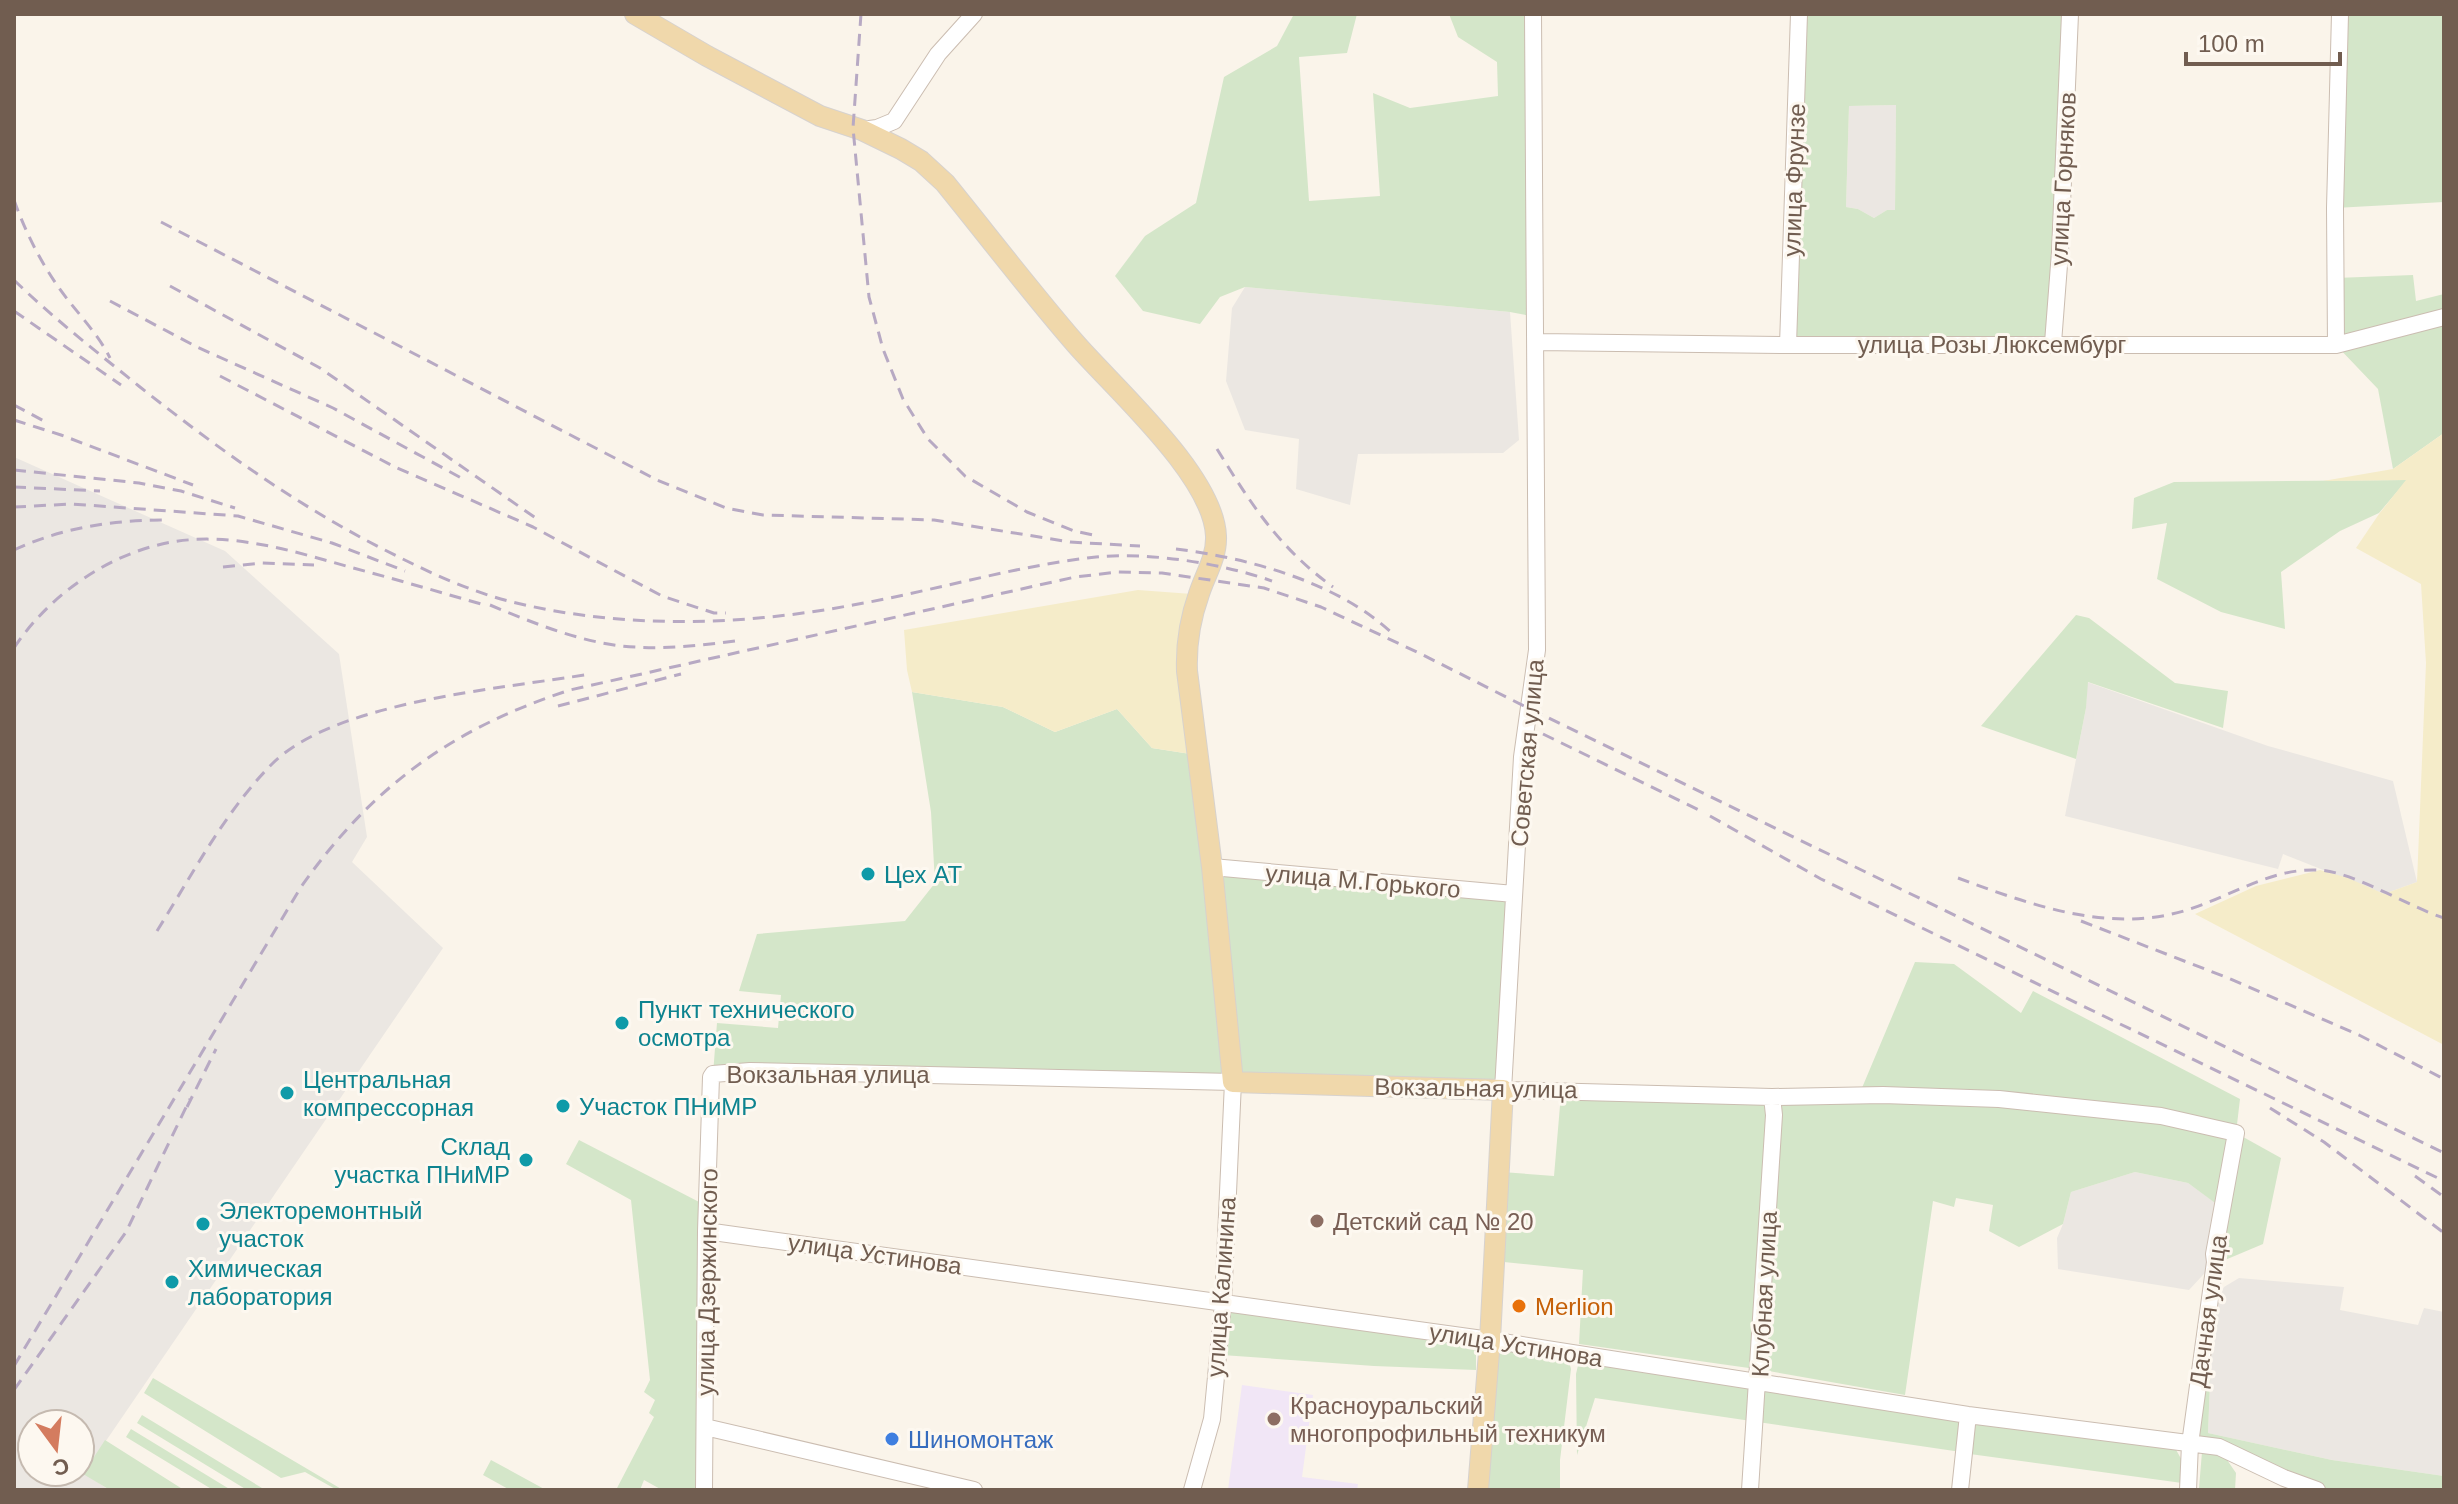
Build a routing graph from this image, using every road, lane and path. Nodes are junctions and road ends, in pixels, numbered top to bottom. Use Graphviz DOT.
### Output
graph roads {
  1 [pos="635,14"];
  2 [pos="974,14"];
  3 [pos="1533,14"];
  4 [pos="1799,14"];
  5 [pos="2070,14"];
  6 [pos="2340,14"];
  7 [pos="862,130"];
  8 [pos="2444,317"];
  9 [pos="1537,342"];
  10 [pos="2053,343"];
  11 [pos="1788,345"];
  12 [pos="2336,345"];
  13 [pos="1212,867"];
  14 [pos="1514,894"];
  15 [pos="713,1074"];
  16 [pos="1233,1082"];
  17 [pos="1503,1090"];
  18 [pos="1772,1097"];
  19 [pos="2236,1133"];
  20 [pos="706,1231"];
  21 [pos="1223,1303"];
  22 [pos="1490,1340"];
  23 [pos="1758,1381"];
  24 [pos="1968,1415"];
  25 [pos="705,1427"];
  26 [pos="2190,1444"];
  27 [pos="704,1490"];
  28 [pos="974,1490"];
  29 [pos="1192,1490"];
  30 [pos="1478,1490"];
  31 [pos="1750,1490"];
  32 [pos="1960,1490"];
  33 [pos="2188,1490"];
  34 [pos="2317,1490"];
  1 -- 7 [label="main road"];
  2 -- 7 [label="street"];
  3 -- 9 [label="street, Советская улица"];
  4 -- 11 [label="street, улица Фрунзе"];
  5 -- 10 [label="street, улица Горняков"];
  6 -- 12 [label="street"];
  7 -- 13 [label="main road"];
  8 -- 12 [label="street, улица Розы Люксембург"];
  9 -- 11 [label="street, улица Розы Люксембург"];
  9 -- 14 [label="street, Советская улица"];
  10 -- 11 [label="street, улица Розы Люксембург"];
  10 -- 12 [label="street, улица Розы Люксембург"];
  13 -- 14 [label="street, улица М.Горького"];
  13 -- 16 [label="main road"];
  14 -- 17 [label="street, Советская улица"];
  15 -- 16 [label="street, Вокзальная улица"];
  15 -- 20 [label="street, улица Дзержинского"];
  16 -- 17 [label="main road, Вокзальная улица"];
  16 -- 21 [label="street, улица Калинина"];
  17 -- 18 [label="street, Вокзальная улица"];
  17 -- 22 [label="main road, Советская улица"];
  18 -- 19 [label="street, Вокзальная улица"];
  18 -- 23 [label="street, Клубная улица"];
  19 -- 26 [label="street, Дачная улица"];
  20 -- 21 [label="street, улица Устинова"];
  20 -- 25 [label="street, улица Дзержинского"];
  21 -- 22 [label="street, улица Устинова"];
  21 -- 29 [label="street, улица Калинина"];
  22 -- 23 [label="street, улица Устинова"];
  22 -- 30 [label="main road, Советская улица"];
  23 -- 24 [label="street, улица Устинова"];
  23 -- 31 [label="street, Клубная улица"];
  24 -- 26 [label="street, улица Устинова"];
  24 -- 32 [label="street"];
  25 -- 27 [label="street, улица Дзержинского"];
  25 -- 28 [label="street"];
  26 -- 33 [label="street, Дачная улица"];
  26 -- 34 [label="street, улица Устинова"];
}
